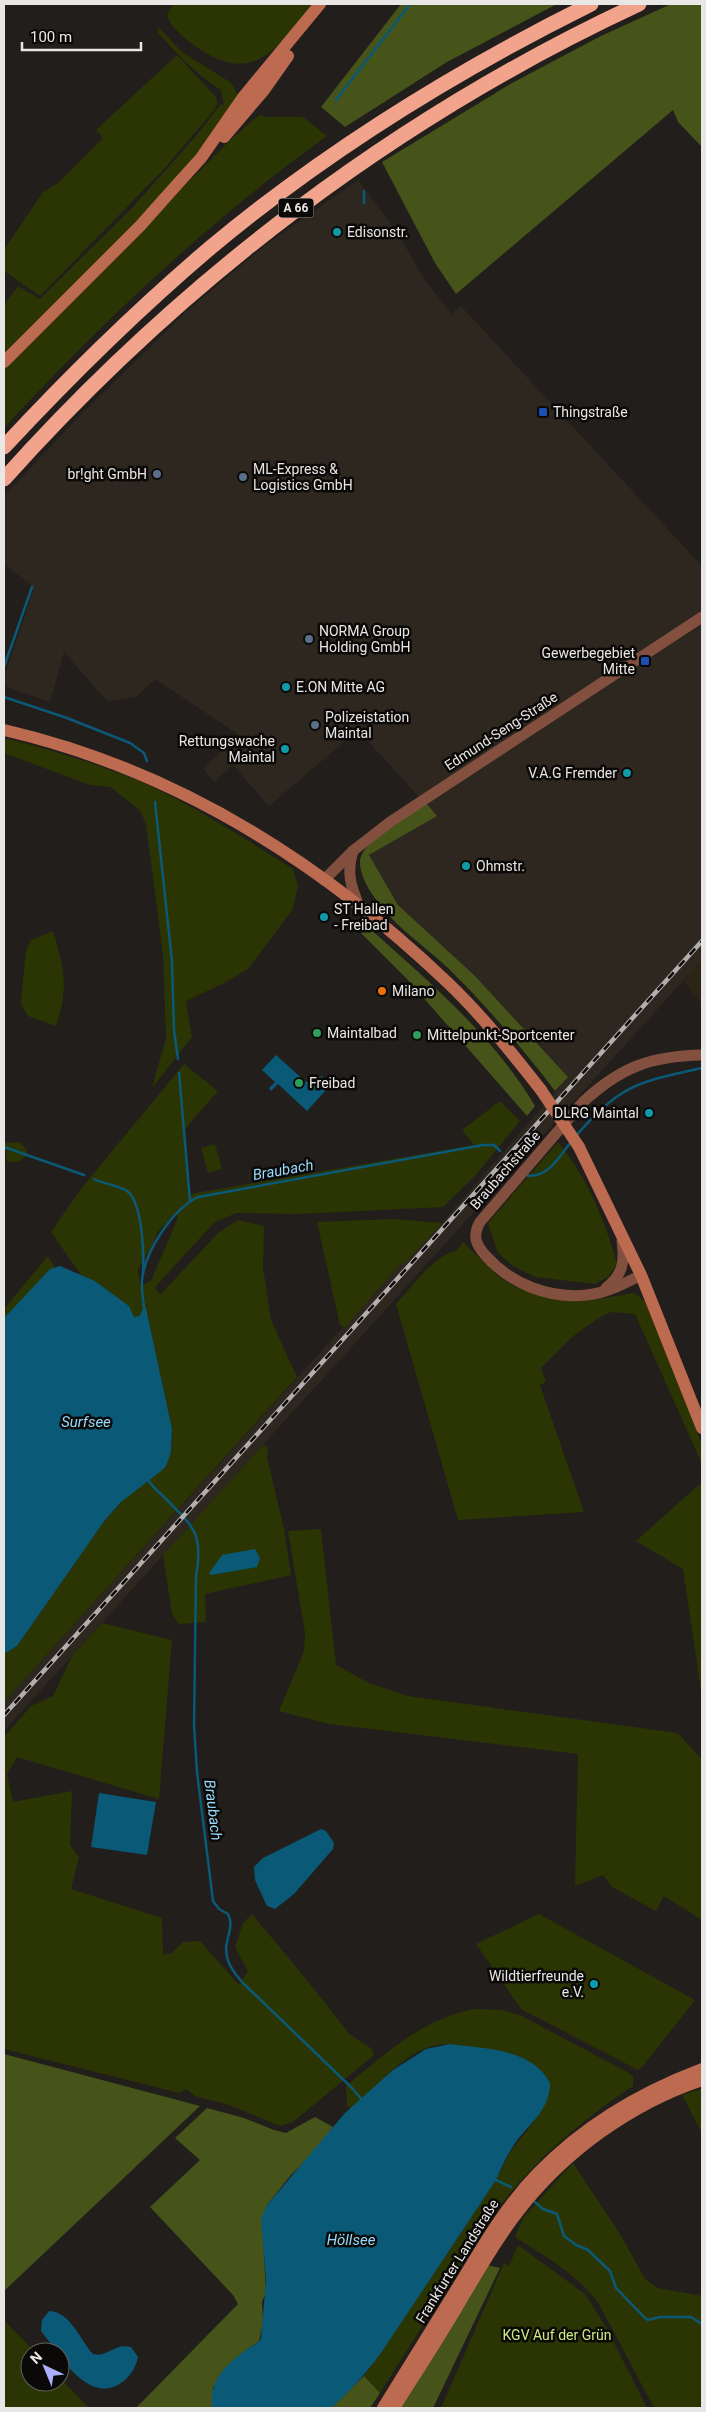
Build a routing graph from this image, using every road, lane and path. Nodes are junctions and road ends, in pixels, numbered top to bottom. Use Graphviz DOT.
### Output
graph roads {
  1 [pos="321,4"];
  2 [pos="591,4"];
  3 [pos="638,4"];
  4 [pos="4,362"];
  5 [pos="4,447"];
  6 [pos="4,479"];
  7 [pos="702,617"];
  8 [pos="4,730"];
  9 [pos="354,850"];
  10 [pos="324,880"];
  11 [pos="360,908"];
  12 [pos="702,1055"];
  13 [pos="621,1231"];
  14 [pos="641,1275"];
  15 [pos="601,1292"];
  16 [pos="702,1428"];
  17 [pos="702,2069"];
  18 [pos="702,2080"];
  19 [pos="383,2408"];
  20 [pos="394,2408"];
  1 -- 4 [label="main road"];
  2 -- 5 [label="highway, A 66"];
  3 -- 6 [label="highway, A 66"];
  7 -- 9 [label="street, Edmund-Seng-Straße"];
  8 -- 10 [label="main road"];
  9 -- 10 [label="street, Edmund-Seng-Straße"];
  9 -- 11 [label="street"];
  10 -- 11 [label="main road"];
  11 -- 13 [label="main road, bridge"];
  12 -- 15 [label="street, Braubachstraße"];
  13 -- 14 [label="main road"];
  13 -- 15 [label="street"];
  14 -- 15 [label="street, Braubachstraße"];
  14 -- 16 [label="main road"];
  17 -- 19 [label="main road, Frankfurter Landstraße"];
  18 -- 20 [label="main road, Frankfurter Landstraße"];
}
